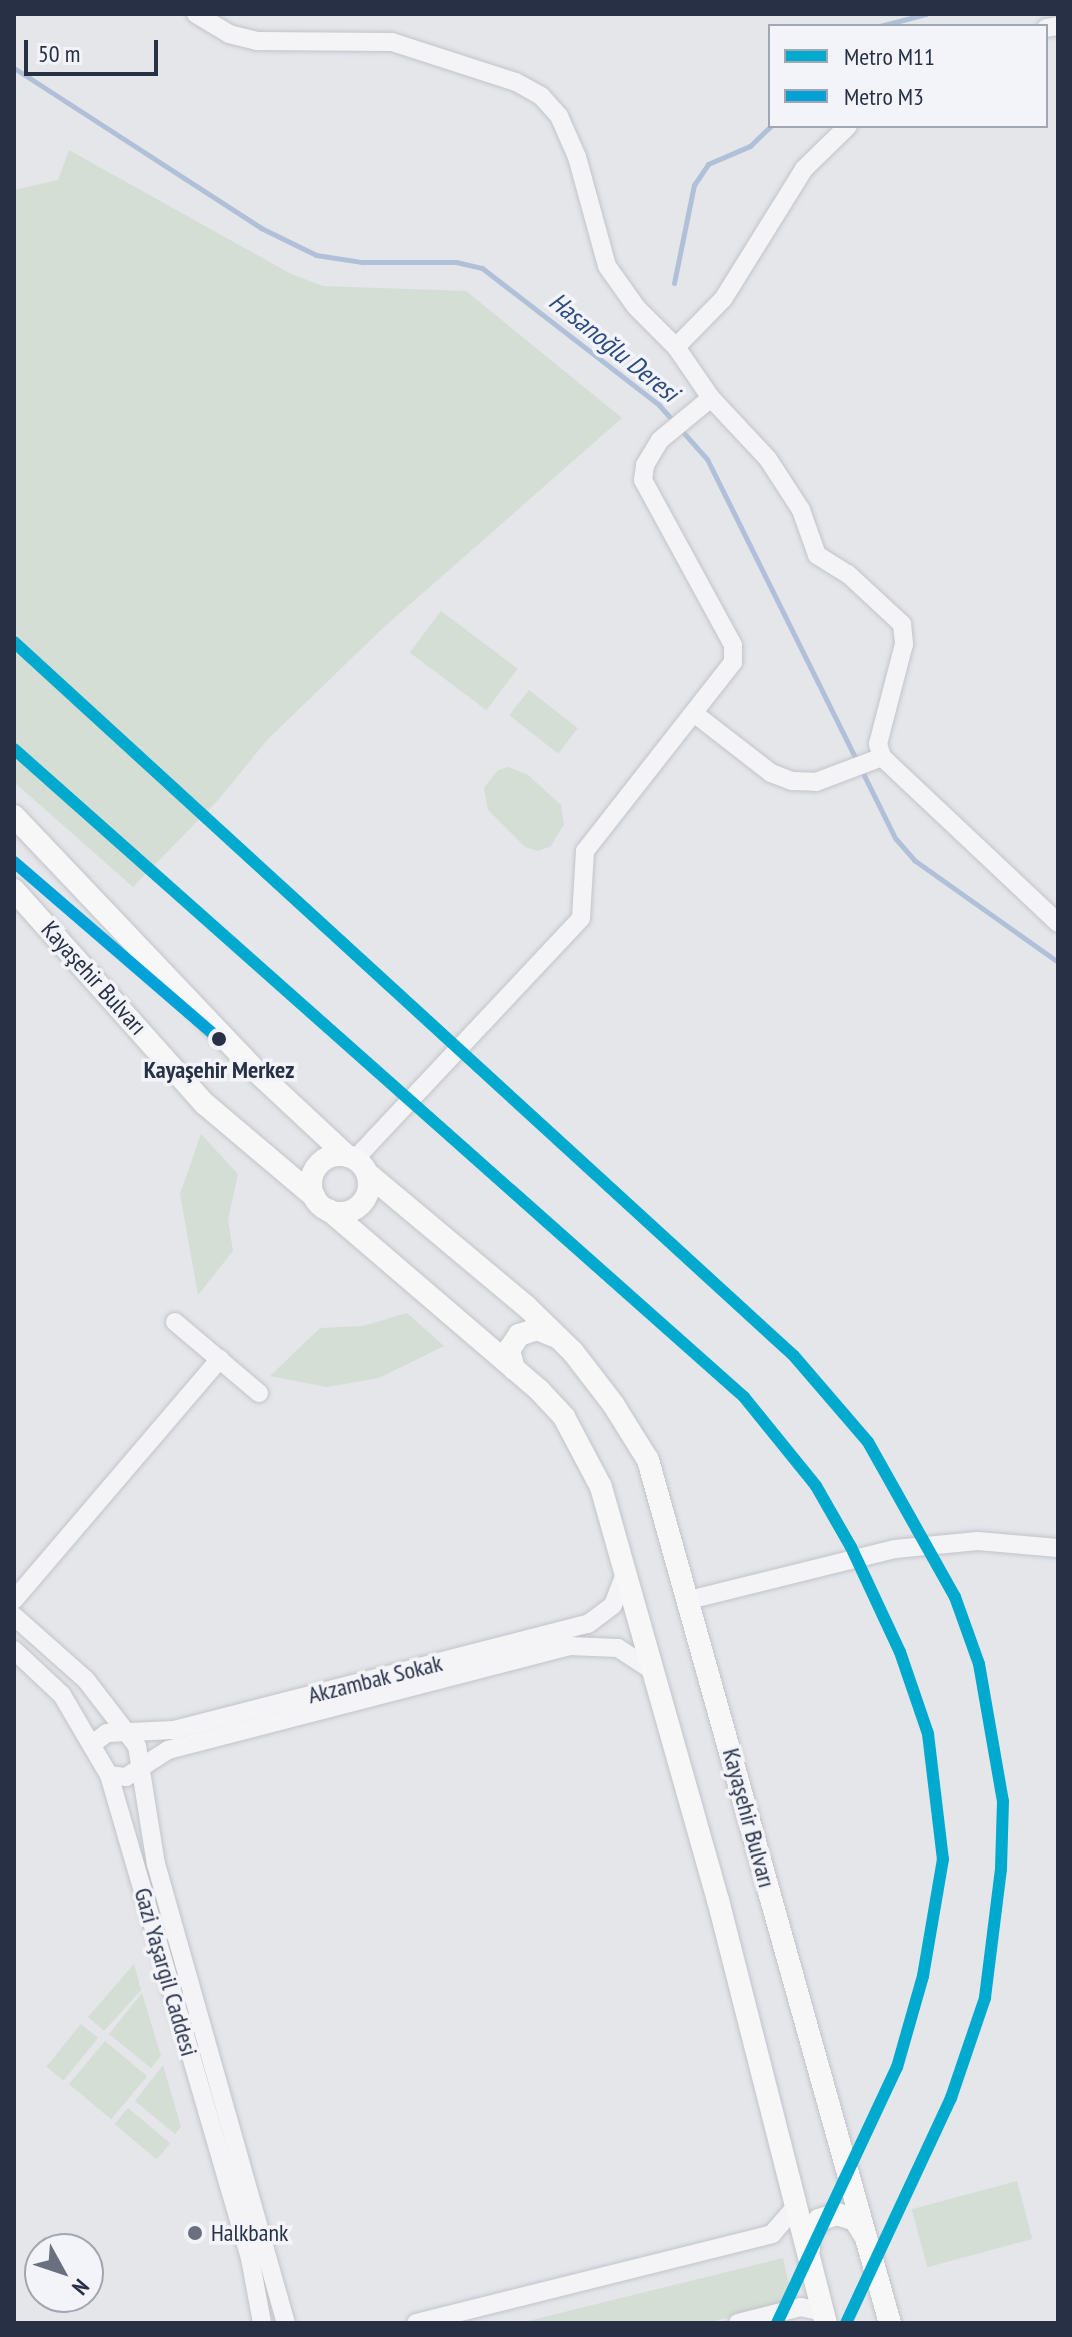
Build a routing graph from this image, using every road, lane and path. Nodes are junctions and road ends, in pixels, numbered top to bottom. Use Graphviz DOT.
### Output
graph roads {
  1 [pos="196,14"];
  2 [pos="846,128"];
  3 [pos="676,347"];
  4 [pos="711,398"];
  5 [pos="695,714"];
  6 [pos="874,761"];
  7 [pos="14,816"];
  8 [pos="14,890"];
  9 [pos="25,912"];
  10 [pos="1058,923"];
  11 [pos="357,1163"];
  12 [pos="322,1203"];
  13 [pos="175,1322"];
  14 [pos="558,1338"];
  15 [pos="220,1359"];
  16 [pos="514,1369"];
  17 [pos="259,1393"];
  18 [pos="1058,1548"];
  19 [pos="627,1568"];
  20 [pos="14,1600"];
  21 [pos="689,1600"];
  22 [pos="14,1616"];
  23 [pos="44,1641"];
  24 [pos="20,1656"];
  25 [pos="653,1671"];
  26 [pos="129,1735"];
  27 [pos="94,1743"];
  28 [pos="140,1766"];
  29 [pos="109,1775"];
  30 [pos="228,2151"];
  31 [pos="795,2208"];
  32 [pos="866,2237"];
  33 [pos="809,2256"];
  34 [pos="825,2317"];
  35 [pos="262,2323"];
  36 [pos="286,2323"];
  37 [pos="416,2323"];
  38 [pos="738,2323"];
  39 [pos="890,2323"];
  1 -- 3 [label="street"];
  2 -- 3 [label="street"];
  3 -- 4 [label="street"];
  4 -- 5 [label="street"];
  4 -- 6 [label="street"];
  5 -- 6 [label="street"];
  5 -- 11 [label="street"];
  6 -- 10 [label="street"];
  7 -- 11 [label="main road, Kayaşehir Bulvarı"];
  8 -- 9 [label="main road, Kayaşehir Bulvarı"];
  9 -- 12 [label="main road, Kayaşehir Bulvarı"];
  11 -- 12 [label="main road"];
  11 -- 12 [label="main road"];
  11 -- 14 [label="main road, Kayaşehir Bulvarı"];
  12 -- 16 [label="main road, Kayaşehir Bulvarı"];
  13 -- 15 [label="street"];
  14 -- 16 [label="main road"];
  14 -- 21 [label="main road, Kayaşehir Bulvarı"];
  15 -- 17 [label="street"];
  15 -- 20 [label="street"];
  16 -- 19 [label="main road, Kayaşehir Bulvarı"];
  18 -- 21 [label="street"];
  19 -- 25 [label="main road, Kayaşehir Bulvarı"];
  19 -- 26 [label="street, Akzambak Sokak"];
  21 -- 32 [label="main road, Kayaşehir Bulvarı"];
  22 -- 23 [label="street"];
  23 -- 24 [label="street"];
  23 -- 26 [label="street"];
  24 -- 27 [label="street, Gazi Yaşargil Caddesi"];
  25 -- 28 [label="street, Akzambak Sokak"];
  25 -- 31 [label="main road, Kayaşehir Bulvarı"];
  26 -- 27 [label="street, Akzambak Sokak"];
  26 -- 28 [label="street"];
  27 -- 29 [label="street, Gazi Yaşargil Caddesi"];
  28 -- 29 [label="street, Akzambak Sokak"];
  28 -- 30 [label="street"];
  29 -- 30 [label="street, Gazi Yaşargil Caddesi"];
  30 -- 35 [label="street, Gazi Yaşargil Caddesi"];
  30 -- 36 [label="street"];
  31 -- 33 [label="main road, Kayaşehir Bulvarı"];
  31 -- 37 [label="street"];
  32 -- 33 [label="main road"];
  32 -- 39 [label="main road, Kayaşehir Bulvarı"];
  33 -- 34 [label="main road, Kayaşehir Bulvarı"];
  34 -- 38 [label="street"];
}
